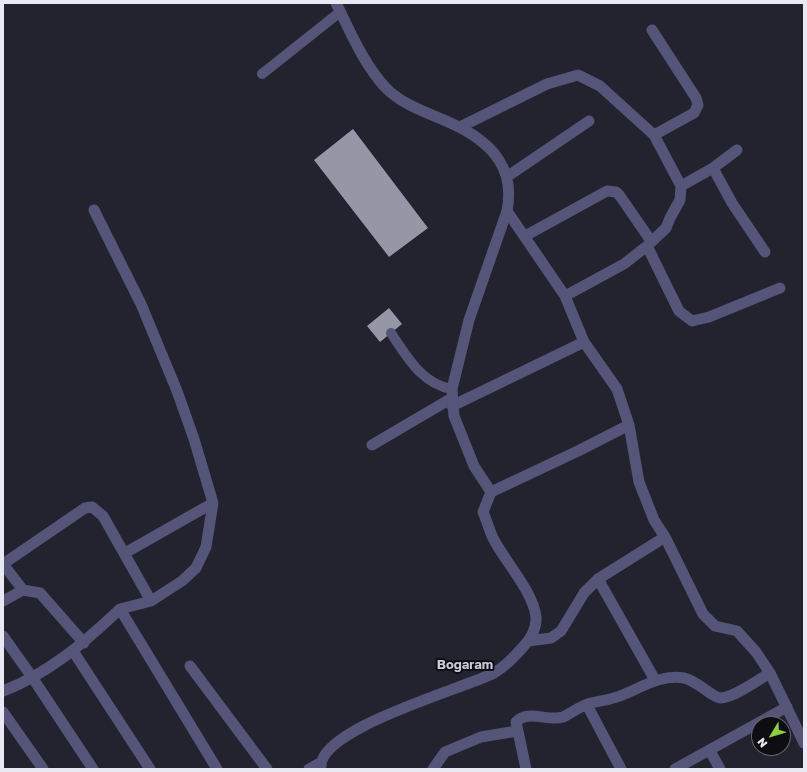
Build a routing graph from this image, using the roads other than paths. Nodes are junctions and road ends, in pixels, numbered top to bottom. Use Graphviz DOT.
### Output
graph roads {
  1 [pos="338,8"];
  2 [pos="652,30"];
  3 [pos="262,74"];
  4 [pos="589,121"];
  5 [pos="460,127"];
  6 [pos="654,135"];
  7 [pos="738,150"];
  8 [pos="713,168"];
  9 [pos="508,176"];
  10 [pos="681,186"];
  11 [pos="94,210"];
  12 [pos="507,211"];
  13 [pos="525,236"];
  14 [pos="649,244"];
  15 [pos="765,252"];
  16 [pos="780,288"];
  17 [pos="565,296"];
  18 [pos="391,333"];
  19 [pos="584,342"];
  20 [pos="452,398"];
  21 [pos="629,425"];
  22 [pos="372,445"];
  23 [pos="491,492"];
  24 [pos="213,503"];
  25 [pos="665,537"];
  26 [pos="125,553"];
  27 [pos="3,564"];
  28 [pos="598,578"];
  29 [pos="23,590"];
  30 [pos="3,601"];
  31 [pos="151,601"];
  32 [pos="120,610"];
  33 [pos="3,636"];
  34 [pos="528,641"];
  35 [pos="84,642"];
  36 [pos="73,651"];
  37 [pos="190,666"];
  38 [pos="770,673"];
  39 [pos="32,677"];
  40 [pos="655,680"];
  41 [pos="3,691"];
  42 [pos="587,705"];
  43 [pos="786,707"];
  44 [pos="3,712"];
  45 [pos="517,731"];
  46 [pos="804,743"];
  47 [pos="710,751"];
  48 [pos="320,766"];
  49 [pos="43,769"];
  50 [pos="93,769"];
  51 [pos="150,769"];
  52 [pos="217,769"];
  53 [pos="267,769"];
  54 [pos="309,769"];
  55 [pos="433,769"];
  56 [pos="526,769"];
  57 [pos="621,769"];
  58 [pos="675,769"];
  59 [pos="720,769"];
  1 -- 3 [label="lane"];
  1 -- 5 [label="street"];
  2 -- 6 [label="street"];
  4 -- 9 [label="street"];
  5 -- 6 [label="street"];
  5 -- 9 [label="street"];
  6 -- 10 [label="street"];
  7 -- 8 [label="street"];
  8 -- 10 [label="street"];
  8 -- 15 [label="street"];
  9 -- 12 [label="street"];
  10 -- 14 [label="street"];
  11 -- 24 [label="street"];
  12 -- 13 [label="street"];
  12 -- 20 [label="street"];
  13 -- 14 [label="street"];
  13 -- 17 [label="street"];
  14 -- 16 [label="street"];
  14 -- 17 [label="street"];
  17 -- 19 [label="street"];
  18 -- 20 [label="lane"];
  19 -- 20 [label="street"];
  19 -- 21 [label="street"];
  20 -- 22 [label="street"];
  20 -- 23 [label="street"];
  21 -- 23 [label="street"];
  21 -- 25 [label="street"];
  23 -- 34 [label="street"];
  24 -- 26 [label="street"];
  24 -- 31 [label="street"];
  25 -- 28 [label="street"];
  25 -- 38 [label="street"];
  26 -- 27 [label="street"];
  26 -- 31 [label="street"];
  27 -- 29 [label="street"];
  28 -- 34 [label="street"];
  28 -- 40 [label="street"];
  29 -- 30 [label="street"];
  29 -- 35 [label="street"];
  31 -- 32 [label="street"];
  32 -- 35 [label="street"];
  32 -- 52 [label="street"];
  33 -- 39 [label="street"];
  34 -- 48 [label="street"];
  35 -- 36 [label="street"];
  36 -- 39 [label="street"];
  36 -- 51 [label="street"];
  37 -- 53 [label="street"];
  38 -- 40 [label="street"];
  38 -- 43 [label="street"];
  39 -- 41 [label="street"];
  39 -- 50 [label="street"];
  40 -- 42 [label="street"];
  42 -- 45 [label="street"];
  42 -- 57 [label="street"];
  43 -- 46 [label="street"];
  43 -- 47 [label="street"];
  44 -- 49 [label="street"];
  45 -- 55 [label="street"];
  45 -- 56 [label="street"];
  47 -- 58 [label="street"];
  47 -- 59 [label="street"];
  48 -- 54 [label="street"];
}
